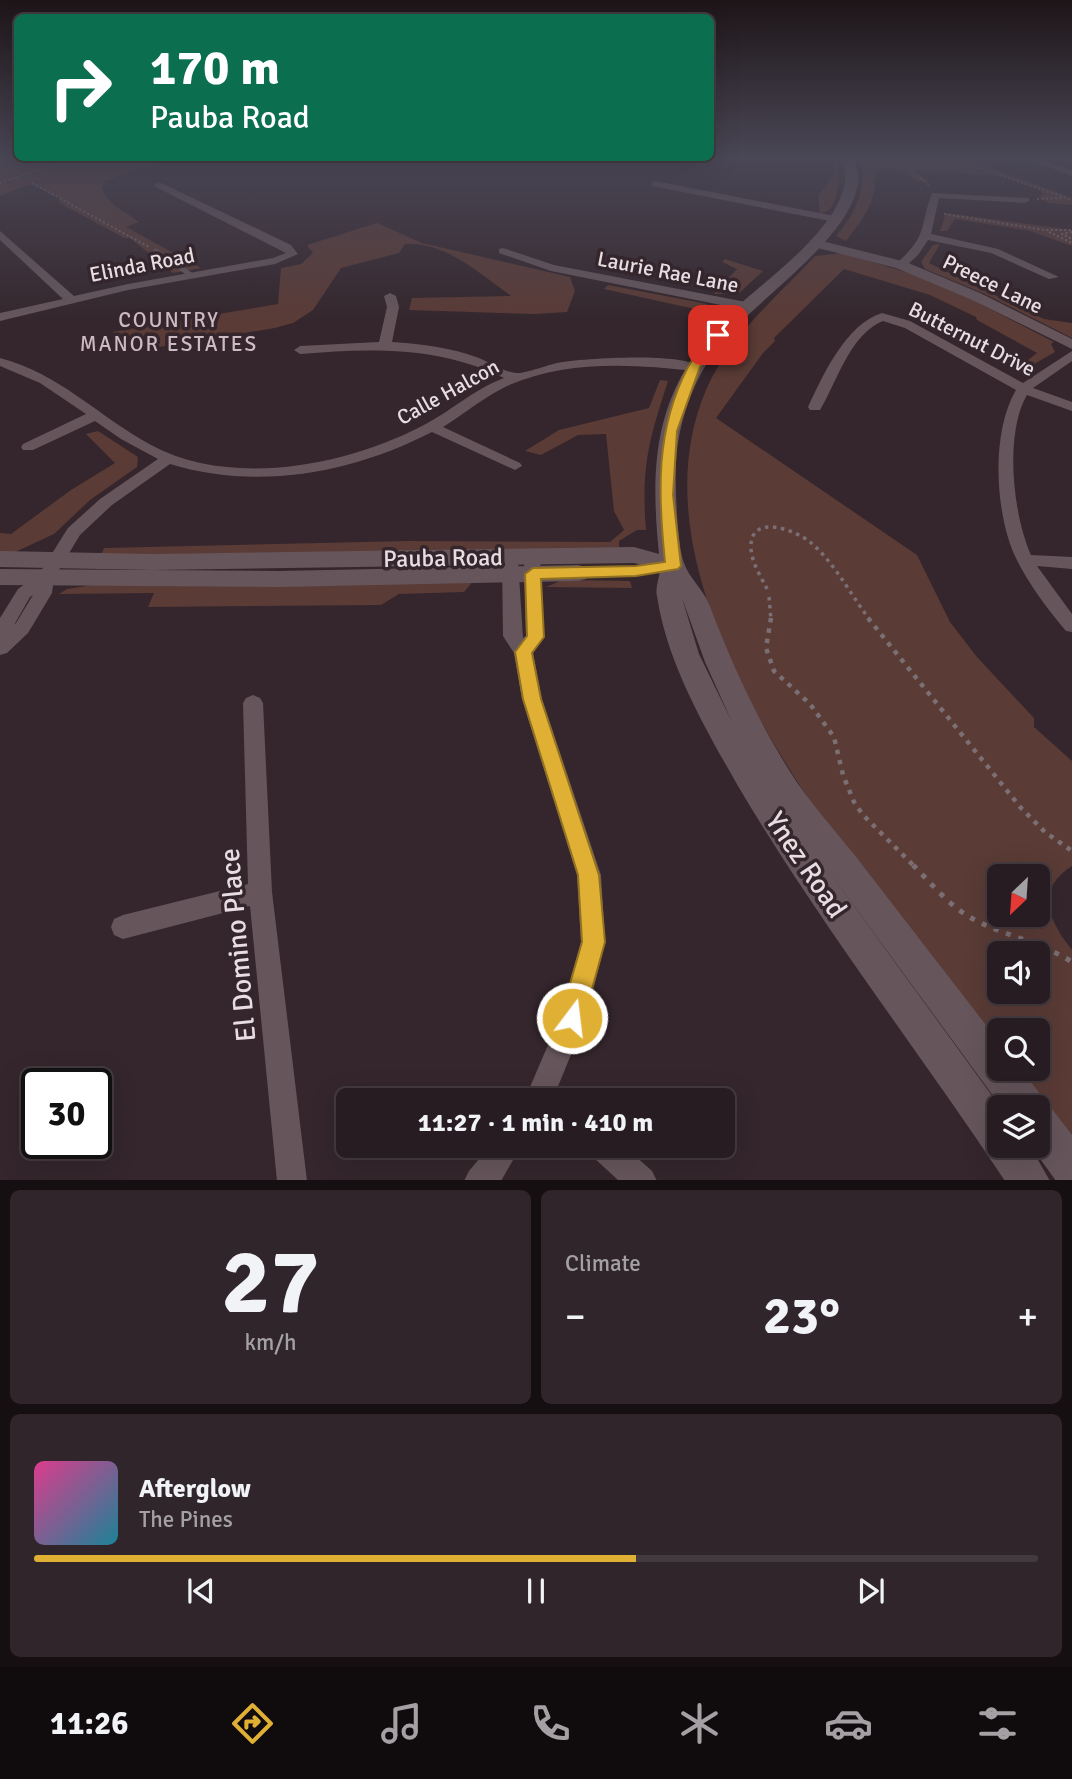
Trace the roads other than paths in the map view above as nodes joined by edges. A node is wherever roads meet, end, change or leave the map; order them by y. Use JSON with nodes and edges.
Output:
{"nodes":[{"id":1,"x":215,"y":212,"type":"edge"},
{"id":2,"x":799,"y":212,"type":"edge"},
{"id":3,"x":839,"y":212,"type":"edge"},
{"id":4,"x":933,"y":212,"type":"edge"},
{"id":5,"x":835,"y":219,"type":"junction"},
{"id":6,"x":0,"y":234,"type":"edge"},
{"id":7,"x":925,"y":236,"type":"junction"},
{"id":8,"x":814,"y":243,"type":"junction"},
{"id":9,"x":156,"y":251,"type":"road end"},
{"id":10,"x":503,"y":251,"type":"dead end"},
{"id":11,"x":901,"y":265,"type":"junction"},
{"id":12,"x":191,"y":275,"type":"junction"},
{"id":13,"x":1053,"y":277,"type":"dead end"},
{"id":14,"x":390,"y":296,"type":"dead end"},
{"id":15,"x":70,"y":299,"type":"junction"},
{"id":16,"x":746,"y":306,"type":"junction"},
{"id":17,"x":0,"y":317,"type":"edge"},
{"id":18,"x":385,"y":344,"type":"junction"},
{"id":19,"x":1072,"y":345,"type":"edge"},
{"id":20,"x":300,"y":350,"type":"dead end"},
{"id":21,"x":1072,"y":355,"type":"edge"},
{"id":22,"x":0,"y":362,"type":"edge"},
{"id":23,"x":694,"y":367,"type":"junction"},
{"id":24,"x":515,"y":378,"type":"junction"},
{"id":25,"x":1024,"y":389,"type":"junction"},
{"id":26,"x":815,"y":407,"type":"dead end"},
{"id":27,"x":1072,"y":407,"type":"edge"},
{"id":28,"x":96,"y":415,"type":"junction"},
{"id":29,"x":432,"y":427,"type":"junction"},
{"id":30,"x":28,"y":447,"type":"dead end"},
{"id":31,"x":168,"y":459,"type":"junction"},
{"id":32,"x":515,"y":466,"type":"dead end"},
{"id":33,"x":0,"y":559,"type":"edge"},
{"id":34,"x":1027,"y":560,"type":"junction"},
{"id":35,"x":1072,"y":564,"type":"edge"},
{"id":36,"x":521,"y":565,"type":"junction"},
{"id":37,"x":673,"y":566,"type":"junction"},
{"id":38,"x":50,"y":569,"type":"junction"},
{"id":39,"x":0,"y":576,"type":"edge"},
{"id":40,"x":1072,"y":626,"type":"edge"},
{"id":41,"x":0,"y":633,"type":"edge"},
{"id":42,"x":0,"y":648,"type":"edge"},
{"id":43,"x":253,"y":703,"type":"dead end"},
{"id":44,"x":260,"y":892,"type":"junction"},
{"id":45,"x":123,"y":927,"type":"dead end"},
{"id":46,"x":547,"y":1088,"type":"edge"},
{"id":47,"x":1016,"y":1095,"type":"edge"},
{"id":48,"x":987,"y":1121,"type":"edge"},
{"id":49,"x":1050,"y":1139,"type":"edge"},
{"id":50,"x":499,"y":1158,"type":"edge"},
{"id":51,"x":616,"y":1158,"type":"edge"},
{"id":52,"x":1014,"y":1158,"type":"edge"},
{"id":53,"x":1072,"y":1168,"type":"edge"},
{"id":54,"x":292,"y":1180,"type":"edge"},
{"id":55,"x":480,"y":1180,"type":"edge"},
{"id":56,"x":641,"y":1180,"type":"edge"},
{"id":57,"x":1029,"y":1180,"type":"edge"}],
"edges":[{"from":1,"to":12,"type":"street","name":"Elinda Road"},
{"from":2,"to":5,"type":"street"},
{"from":3,"to":5,"type":"main road","name":"Ynez Road"},
{"from":4,"to":7,"type":"street"},
{"from":5,"to":8,"type":"main road","name":"Ynez Road"},
{"from":6,"to":15,"type":"street"},
{"from":7,"to":11,"type":"street"},
{"from":7,"to":13,"type":"street"},
{"from":8,"to":11,"type":"street","name":"Preece Lane"},
{"from":8,"to":16,"type":"main road","name":"Ynez Road"},
{"from":9,"to":12,"type":"lane"},
{"from":10,"to":16,"type":"street","name":"Laurie Rae Lane"},
{"from":11,"to":19,"type":"street","name":"Preece Lane"},
{"from":12,"to":15,"type":"street","name":"Elinda Road"},
{"from":14,"to":18,"type":"street"},
{"from":15,"to":17,"type":"street","name":"Elinda Road"},
{"from":16,"to":23,"type":"main road","name":"Ynez Road"},
{"from":18,"to":20,"type":"street"},
{"from":18,"to":24,"type":"street"},
{"from":21,"to":25,"type":"street"},
{"from":22,"to":28,"type":"street","name":"Calle Halcon"},
{"from":23,"to":24,"type":"street","name":"Calle Halcon"},
{"from":23,"to":37,"type":"main road","name":"Ynez Road"},
{"from":24,"to":29,"type":"street","name":"Calle Halcon"},
{"from":25,"to":26,"type":"street","name":"Butternut Drive"},
{"from":25,"to":27,"type":"street","name":"Butternut Drive"},
{"from":25,"to":34,"type":"street"},
{"from":28,"to":30,"type":"street"},
{"from":28,"to":31,"type":"street","name":"Calle Halcon"},
{"from":29,"to":31,"type":"street","name":"Calle Halcon"},
{"from":29,"to":32,"type":"street"},
{"from":31,"to":38,"type":"street"},
{"from":33,"to":38,"type":"main road","name":"Pauba Road"},
{"from":34,"to":35,"type":"street"},
{"from":34,"to":40,"type":"street"},
{"from":36,"to":37,"type":"main road","name":"Pauba Road"},
{"from":36,"to":38,"type":"main road","name":"Pauba Road"},
{"from":36,"to":46,"type":"street"},
{"from":37,"to":47,"type":"main road","name":"Ynez Road"},
{"from":37,"to":48,"type":"main road","name":"Ynez Road"},
{"from":38,"to":39,"type":"main road","name":"Pauba Road"},
{"from":38,"to":41,"type":"street"},
{"from":38,"to":42,"type":"street"},
{"from":43,"to":44,"type":"street","name":"El Domino Place"},
{"from":44,"to":45,"type":"street"},
{"from":44,"to":54,"type":"street","name":"El Domino Place"},
{"from":49,"to":53,"type":"main road"},
{"from":50,"to":55,"type":"street"},
{"from":51,"to":56,"type":"street"},
{"from":52,"to":57,"type":"main road"}]}
